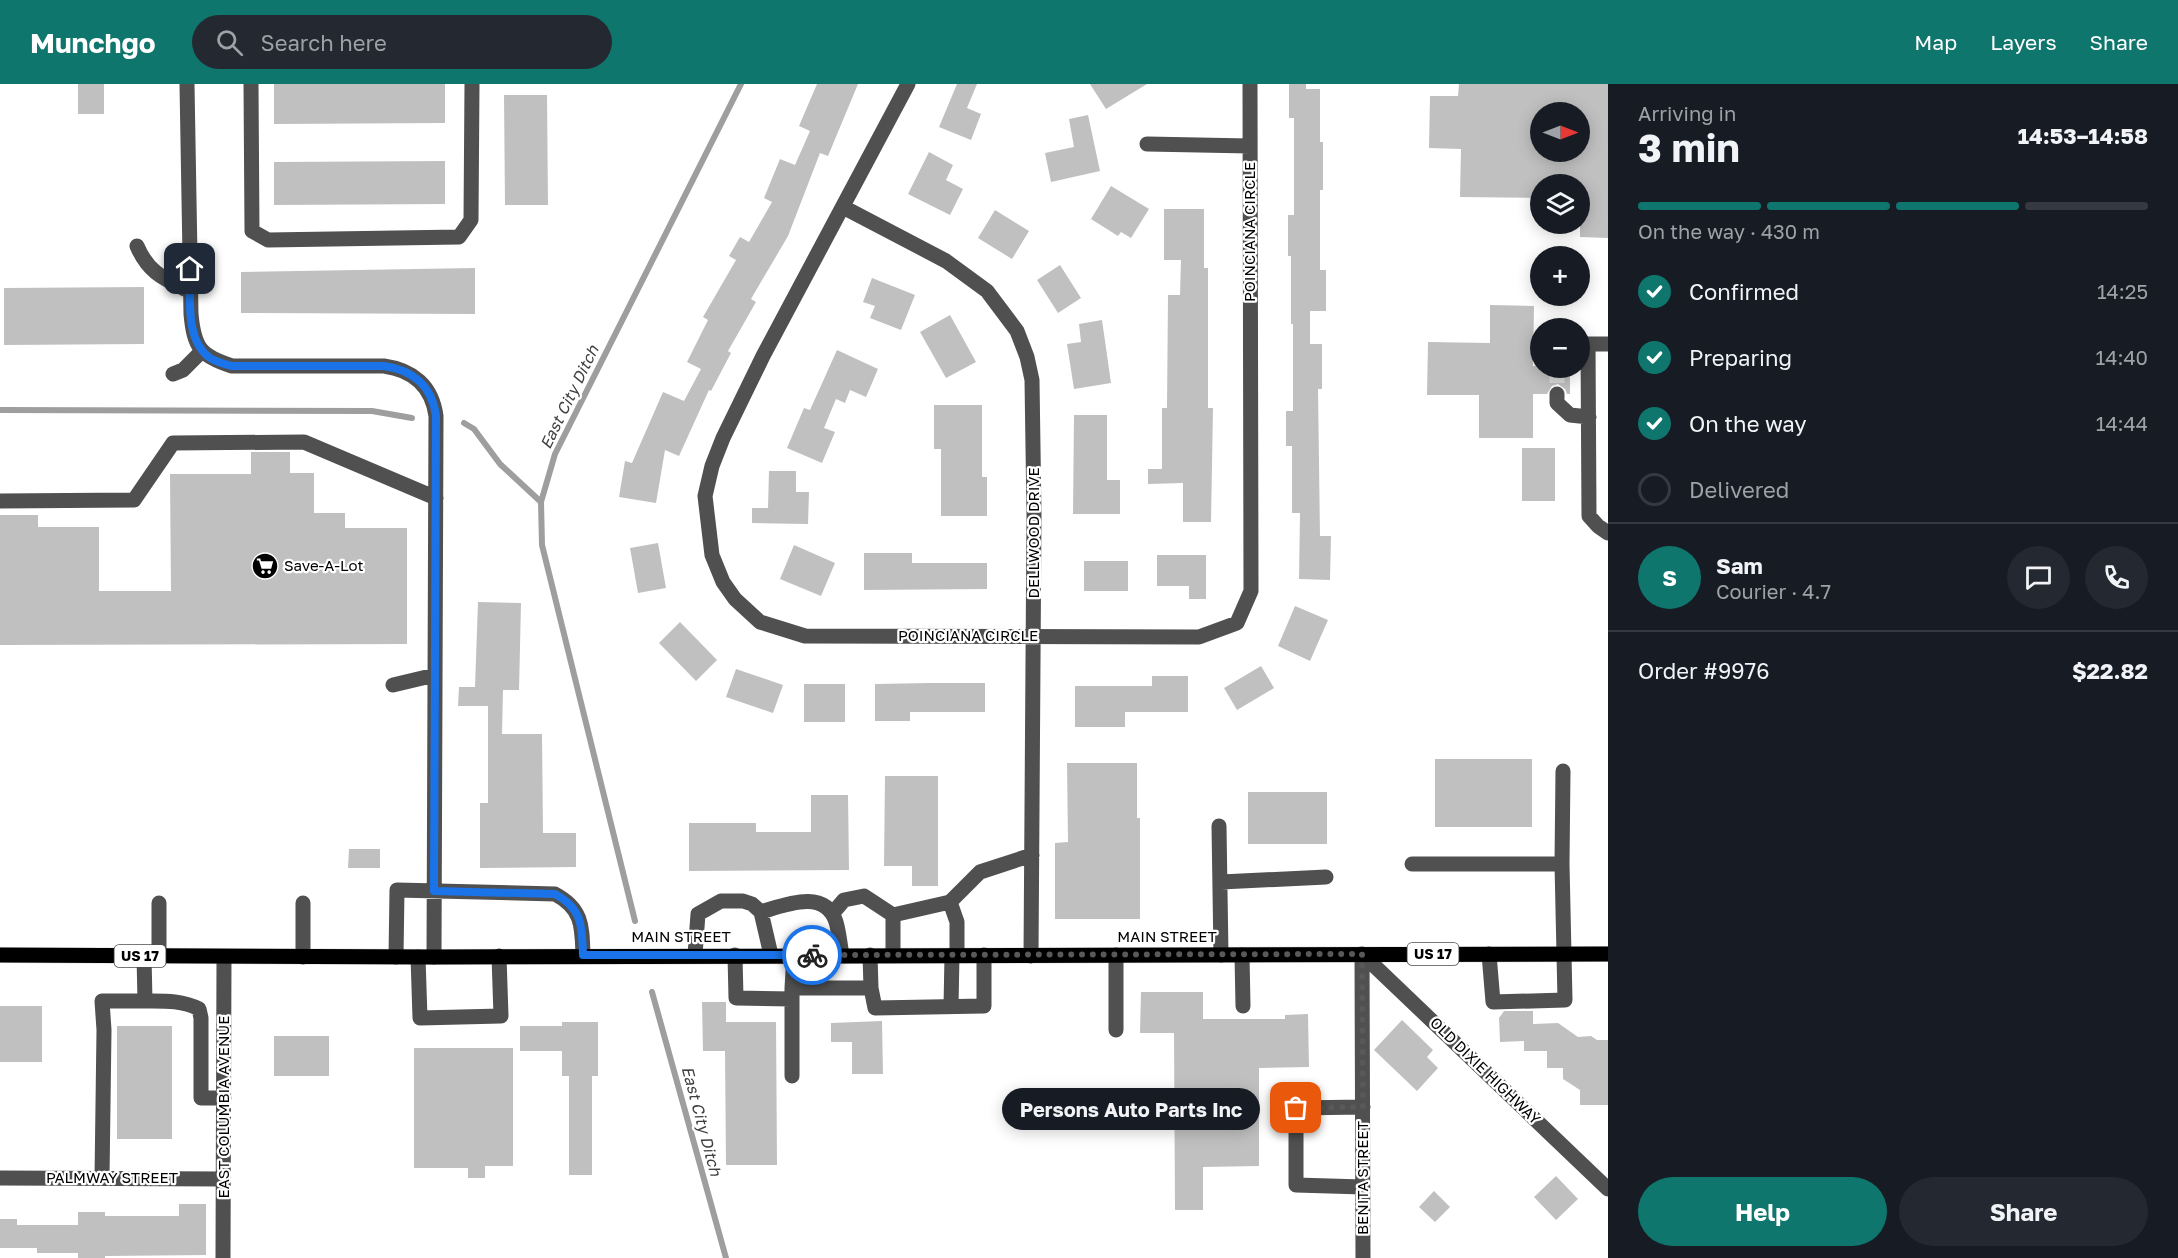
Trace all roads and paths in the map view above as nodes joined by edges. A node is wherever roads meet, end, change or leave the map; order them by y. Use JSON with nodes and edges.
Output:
{"nodes":[{"id":1,"x":188,"y":84,"type":"edge"},
{"id":2,"x":251,"y":84,"type":"edge"},
{"id":3,"x":472,"y":84,"type":"edge"},
{"id":4,"x":908,"y":84,"type":"edge"},
{"id":5,"x":1250,"y":84,"type":"edge"},
{"id":6,"x":1147,"y":144,"type":"dead end"},
{"id":7,"x":1250,"y":146,"type":"junction"},
{"id":8,"x":843,"y":207,"type":"junction"},
{"id":9,"x":137,"y":246,"type":"dead end"},
{"id":10,"x":191,"y":292,"type":"junction"},
{"id":11,"x":1590,"y":344,"type":"edge"},
{"id":12,"x":1608,"y":344,"type":"edge"},
{"id":13,"x":202,"y":351,"type":"junction"},
{"id":14,"x":173,"y":374,"type":"dead end"},
{"id":15,"x":1586,"y":378,"type":"edge"},
{"id":16,"x":1557,"y":394,"type":"tunnel mouth"},
{"id":17,"x":1589,"y":417,"type":"junction"},
{"id":18,"x":436,"y":498,"type":"junction"},
{"id":19,"x":0,"y":501,"type":"edge"},
{"id":20,"x":1608,"y":532,"type":"edge"},
{"id":21,"x":1034,"y":636,"type":"junction"},
{"id":22,"x":435,"y":675,"type":"junction"},
{"id":23,"x":393,"y":685,"type":"dead end"},
{"id":24,"x":1563,"y":771,"type":"dead end"},
{"id":25,"x":1219,"y":826,"type":"dead end"},
{"id":26,"x":1032,"y":855,"type":"junction"},
{"id":27,"x":1412,"y":864,"type":"dead end"},
{"id":28,"x":1562,"y":864,"type":"junction"},
{"id":29,"x":1326,"y":877,"type":"dead end"},
{"id":30,"x":1221,"y":882,"type":"junction"},
{"id":31,"x":434,"y":891,"type":"junction"},
{"id":32,"x":950,"y":902,"type":"junction"},
{"id":33,"x":159,"y":903,"type":"dead end"},
{"id":34,"x":303,"y":903,"type":"dead end"},
{"id":35,"x":761,"y":912,"type":"junction"},
{"id":36,"x":832,"y":914,"type":"junction"},
{"id":37,"x":893,"y":915,"type":"junction"},
{"id":38,"x":1362,"y":954,"type":"junction"},
{"id":39,"x":1489,"y":954,"type":"junction"},
{"id":40,"x":1563,"y":954,"type":"junction"},
{"id":41,"x":1608,"y":954,"type":"edge"},
{"id":42,"x":0,"y":955,"type":"edge"},
{"id":43,"x":583,"y":955,"type":"junction"},
{"id":44,"x":695,"y":955,"type":"junction"},
{"id":45,"x":735,"y":955,"type":"junction"},
{"id":46,"x":771,"y":955,"type":"junction"},
{"id":47,"x":794,"y":955,"type":"junction"},
{"id":48,"x":842,"y":955,"type":"junction"},
{"id":49,"x":870,"y":955,"type":"junction"},
{"id":50,"x":893,"y":955,"type":"junction"},
{"id":51,"x":1116,"y":955,"type":"junction"},
{"id":52,"x":1221,"y":955,"type":"junction"},
{"id":53,"x":1242,"y":955,"type":"junction"},
{"id":54,"x":152,"y":956,"type":"junction"},
{"id":55,"x":499,"y":956,"type":"junction"},
{"id":56,"x":955,"y":956,"type":"junction"},
{"id":57,"x":984,"y":956,"type":"junction"},
{"id":58,"x":1031,"y":956,"type":"junction"},
{"id":59,"x":224,"y":957,"type":"junction"},
{"id":60,"x":303,"y":957,"type":"junction"},
{"id":61,"x":396,"y":957,"type":"junction"},
{"id":62,"x":426,"y":957,"type":"junction"},
{"id":63,"x":871,"y":988,"type":"junction"},
{"id":64,"x":792,"y":993,"type":"junction"},
{"id":65,"x":144,"y":1001,"type":"junction"},
{"id":66,"x":1243,"y":1006,"type":"dead end"},
{"id":67,"x":951,"y":1007,"type":"junction"},
{"id":68,"x":201,"y":1022,"type":"junction"},
{"id":69,"x":224,"y":1022,"type":"junction"},
{"id":70,"x":1116,"y":1030,"type":"dead end"},
{"id":71,"x":792,"y":1076,"type":"dead end"},
{"id":72,"x":224,"y":1098,"type":"junction"},
{"id":73,"x":1363,"y":1107,"type":"junction"},
{"id":74,"x":0,"y":1178,"type":"edge"},
{"id":75,"x":102,"y":1178,"type":"junction"},
{"id":76,"x":224,"y":1179,"type":"junction"},
{"id":77,"x":1363,"y":1187,"type":"junction"},
{"id":78,"x":1608,"y":1189,"type":"edge"},
{"id":79,"x":223,"y":1258,"type":"edge"},
{"id":80,"x":1363,"y":1258,"type":"edge"}],
"edges":[{"from":1,"to":10,"type":"street"},
{"from":2,"to":3,"type":"street"},
{"from":4,"to":8,"type":"street","name":"POINCIANA CIRCLE"},
{"from":5,"to":7,"type":"street","name":"POINCIANA CIRCLE"},
{"from":6,"to":7,"type":"street"},
{"from":7,"to":21,"type":"street","name":"POINCIANA CIRCLE"},
{"from":8,"to":21,"type":"street","name":"DELLWOOD DRIVE"},
{"from":8,"to":21,"type":"street","name":"POINCIANA CIRCLE"},
{"from":9,"to":10,"type":"street"},
{"from":10,"to":13,"type":"street"},
{"from":11,"to":12,"type":"street"},
{"from":13,"to":14,"type":"street"},
{"from":13,"to":18,"type":"street"},
{"from":15,"to":17,"type":"street"},
{"from":16,"to":17,"type":"street"},
{"from":17,"to":20,"type":"street"},
{"from":18,"to":19,"type":"street"},
{"from":18,"to":22,"type":"street"},
{"from":21,"to":26,"type":"street","name":"DELLWOOD DRIVE"},
{"from":22,"to":23,"type":"street"},
{"from":22,"to":31,"type":"street"},
{"from":24,"to":28,"type":"street"},
{"from":25,"to":30,"type":"street"},
{"from":26,"to":32,"type":"street"},
{"from":26,"to":58,"type":"street","name":"DELLWOOD DRIVE"},
{"from":27,"to":28,"type":"street"},
{"from":28,"to":40,"type":"street"},
{"from":29,"to":30,"type":"street"},
{"from":30,"to":52,"type":"street"},
{"from":31,"to":43,"type":"street"},
{"from":31,"to":61,"type":"street"},
{"from":31,"to":62,"type":"street"},
{"from":32,"to":37,"type":"street"},
{"from":32,"to":56,"type":"street"},
{"from":33,"to":54,"type":"street"},
{"from":34,"to":60,"type":"street"},
{"from":35,"to":36,"type":"street"},
{"from":35,"to":44,"type":"street"},
{"from":35,"to":46,"type":"street"},
{"from":36,"to":37,"type":"street"},
{"from":36,"to":48,"type":"street"},
{"from":37,"to":50,"type":"street"},
{"from":38,"to":39,"type":"main road","number":"US 17"},
{"from":38,"to":53,"type":"main road","name":"MAIN STREET","number":"US 17"},
{"from":38,"to":73,"type":"street","name":"BENITA STREET"},
{"from":38,"to":78,"type":"street","name":"OLD DIXIE HIGHWAY"},
{"from":39,"to":40,"type":"main road","number":"US 17"},
{"from":39,"to":40,"type":"street"},
{"from":40,"to":41,"type":"main road","number":"US 17"},
{"from":42,"to":54,"type":"main road","name":"MAIN STREET","number":"US 17"},
{"from":43,"to":44,"type":"main road","name":"MAIN STREET","number":"US 17"},
{"from":43,"to":55,"type":"main road","name":"MAIN STREET","number":"US 17"},
{"from":44,"to":45,"type":"main road","name":"MAIN STREET","number":"US 17"},
{"from":45,"to":46,"type":"main road","name":"MAIN STREET","number":"US 17"},
{"from":45,"to":64,"type":"street"},
{"from":46,"to":47,"type":"main road","name":"MAIN STREET","number":"US 17"},
{"from":47,"to":48,"type":"main road","name":"MAIN STREET","number":"US 17"},
{"from":47,"to":64,"type":"street"},
{"from":48,"to":49,"type":"main road","name":"MAIN STREET","number":"US 17"},
{"from":49,"to":50,"type":"main road","name":"MAIN STREET","number":"US 17"},
{"from":49,"to":63,"type":"street"},
{"from":50,"to":56,"type":"main road","name":"MAIN STREET","number":"US 17"},
{"from":51,"to":52,"type":"main road","name":"MAIN STREET","number":"US 17"},
{"from":51,"to":58,"type":"main road","name":"MAIN STREET","number":"US 17"},
{"from":51,"to":70,"type":"street"},
{"from":52,"to":53,"type":"main road","name":"MAIN STREET","number":"US 17"},
{"from":53,"to":66,"type":"street"},
{"from":54,"to":59,"type":"main road","name":"MAIN STREET","number":"US 17"},
{"from":54,"to":65,"type":"street"},
{"from":55,"to":62,"type":"main road","name":"MAIN STREET","number":"US 17"},
{"from":55,"to":62,"type":"street"},
{"from":56,"to":57,"type":"main road","name":"MAIN STREET","number":"US 17"},
{"from":56,"to":67,"type":"street"},
{"from":57,"to":58,"type":"main road","name":"MAIN STREET","number":"US 17"},
{"from":57,"to":67,"type":"street"},
{"from":59,"to":60,"type":"main road","name":"MAIN STREET","number":"US 17"},
{"from":59,"to":69,"type":"street","name":"EAST COLUMBIA AVENUE"},
{"from":60,"to":61,"type":"main road","name":"MAIN STREET","number":"US 17"},
{"from":61,"to":62,"type":"main road","name":"MAIN STREET","number":"US 17"},
{"from":63,"to":64,"type":"street"},
{"from":63,"to":67,"type":"street"},
{"from":64,"to":71,"type":"street"},
{"from":65,"to":68,"type":"street"},
{"from":65,"to":75,"type":"street"},
{"from":68,"to":69,"type":"street"},
{"from":68,"to":72,"type":"street"},
{"from":69,"to":72,"type":"street","name":"EAST COLUMBIA AVENUE"},
{"from":72,"to":76,"type":"street","name":"EAST COLUMBIA AVENUE"},
{"from":73,"to":77,"type":"street","name":"BENITA STREET"},
{"from":73,"to":77,"type":"street"},
{"from":74,"to":75,"type":"street","name":"PALMWAY STREET"},
{"from":75,"to":76,"type":"street","name":"PALMWAY STREET"},
{"from":76,"to":79,"type":"street","name":"EAST COLUMBIA AVENUE"},
{"from":77,"to":80,"type":"street","name":"BENITA STREET"}]}
